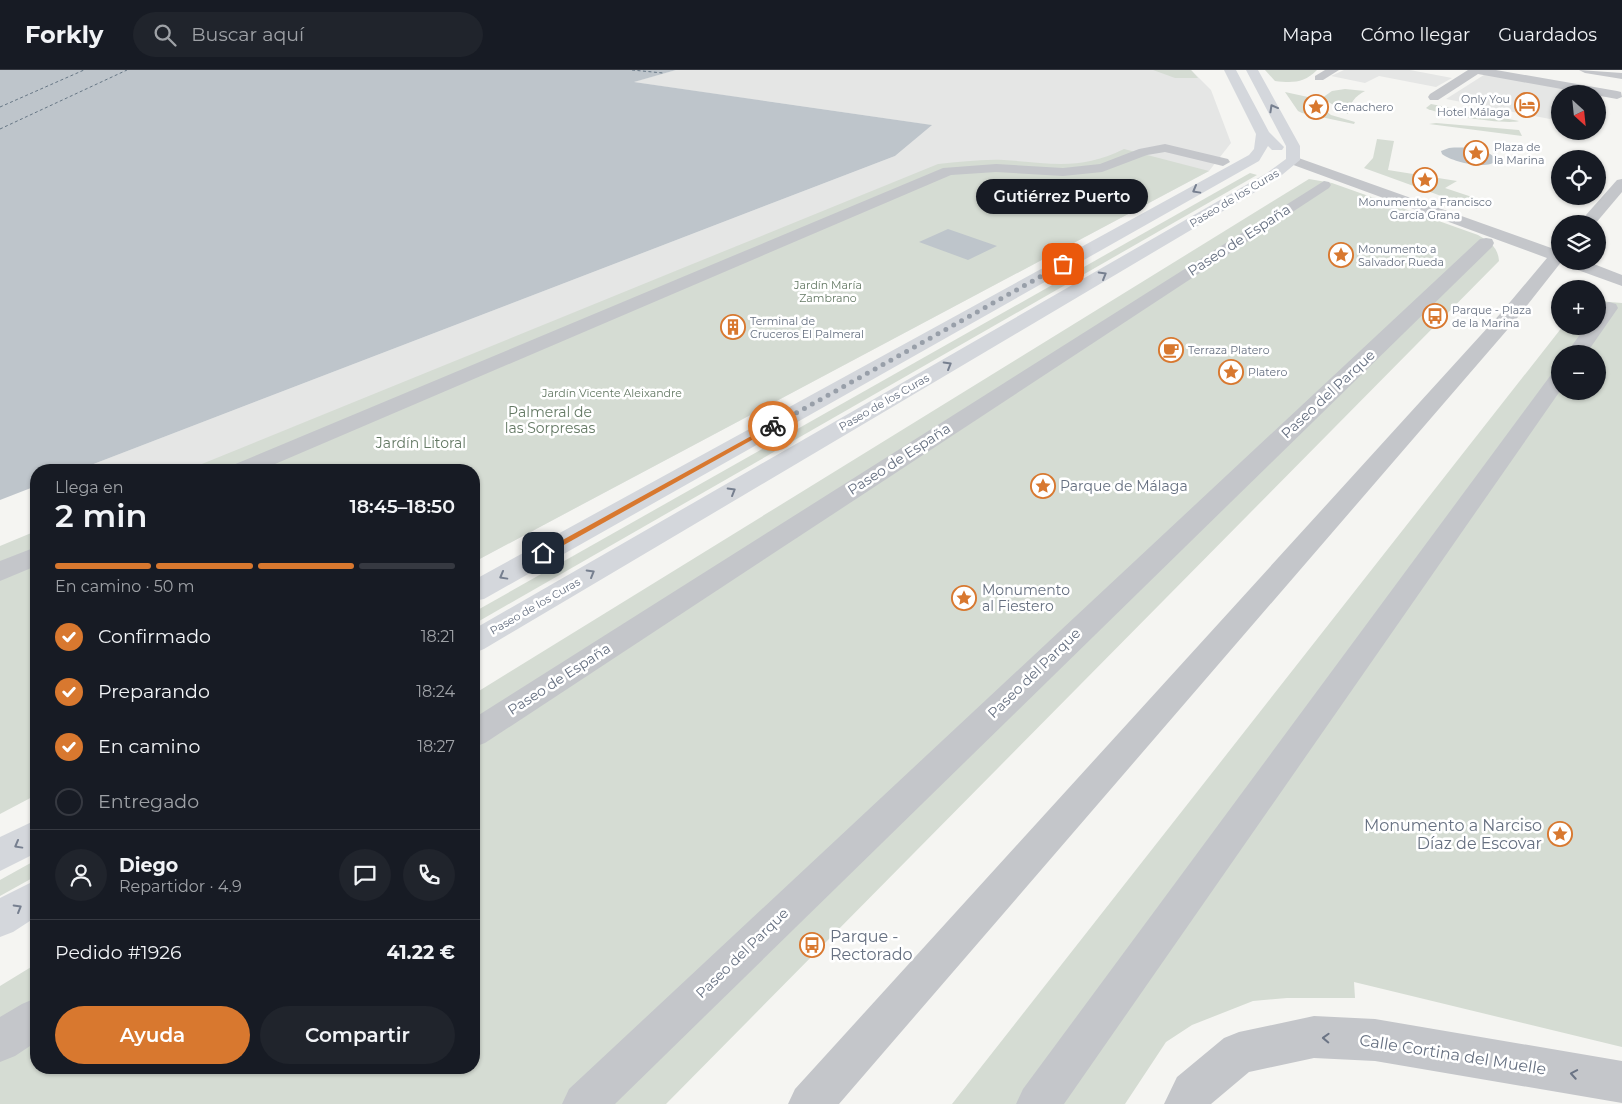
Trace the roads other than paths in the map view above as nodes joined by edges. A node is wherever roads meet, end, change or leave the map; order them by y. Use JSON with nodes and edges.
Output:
{"nodes":[{"id":1,"x":1230,"y":70,"type":"edge"},
{"id":2,"x":1252,"y":70,"type":"edge"},
{"id":3,"x":1334,"y":70,"type":"edge"},
{"id":4,"x":1476,"y":70,"type":"edge"},
{"id":5,"x":1586,"y":70,"type":"edge"},
{"id":6,"x":1622,"y":76,"type":"edge"},
{"id":7,"x":1319,"y":78,"type":"dead end"},
{"id":8,"x":1620,"y":93,"type":"edge"},
{"id":9,"x":1434,"y":96,"type":"dead end"},
{"id":10,"x":1606,"y":106,"type":"edge"},
{"id":11,"x":1262,"y":134,"type":"junction"},
{"id":12,"x":1293,"y":160,"type":"junction"},
{"id":13,"x":1223,"y":162,"type":"dead end"},
{"id":14,"x":1622,"y":184,"type":"edge"},
{"id":15,"x":1324,"y":185,"type":"dead end"},
{"id":16,"x":1594,"y":215,"type":"edge"},
{"id":17,"x":1486,"y":243,"type":"dead end"},
{"id":18,"x":1551,"y":253,"type":"edge"},
{"id":19,"x":1551,"y":269,"type":"edge"},
{"id":20,"x":1596,"y":270,"type":"edge"},
{"id":21,"x":1622,"y":280,"type":"edge"},
{"id":22,"x":1609,"y":308,"type":"dead end"},
{"id":23,"x":1606,"y":312,"type":"edge"},
{"id":24,"x":1551,"y":389,"type":"edge"},
{"id":25,"x":255,"y":464,"type":"edge"},
{"id":26,"x":30,"y":559,"type":"edge"},
{"id":27,"x":0,"y":572,"type":"edge"},
{"id":28,"x":480,"y":589,"type":"edge"},
{"id":29,"x":480,"y":638,"type":"edge"},
{"id":30,"x":480,"y":730,"type":"edge"},
{"id":31,"x":30,"y":838,"type":"edge"},
{"id":32,"x":0,"y":855,"type":"edge"},
{"id":33,"x":30,"y":902,"type":"edge"},
{"id":34,"x":0,"y":919,"type":"edge"},
{"id":35,"x":30,"y":1022,"type":"edge"},
{"id":36,"x":0,"y":1041,"type":"edge"},
{"id":37,"x":1622,"y":1082,"type":"edge"},
{"id":38,"x":584,"y":1104,"type":"edge"},
{"id":39,"x":810,"y":1104,"type":"edge"},
{"id":40,"x":1038,"y":1104,"type":"edge"},
{"id":41,"x":1186,"y":1104,"type":"edge"}],
"edges":[{"from":1,"to":11,"type":"main road"},
{"from":12,"to":2,"type":"main road","one_way":true},
{"from":3,"to":7,"type":"street"},
{"from":4,"to":8,"type":"street"},
{"from":4,"to":9,"type":"street"},
{"from":5,"to":6,"type":"street"},
{"from":8,"to":10,"type":"street"},
{"from":11,"to":12,"type":"main road"},
{"from":11,"to":28,"type":"main road","name":"Paseo de los Curas","one_way":true},
{"from":12,"to":18,"type":"street"},
{"from":29,"to":12,"type":"main road","name":"Paseo de los Curas","one_way":true},
{"from":13,"to":25,"type":"street"},
{"from":14,"to":16,"type":"street"},
{"from":15,"to":30,"type":"street","name":"Paseo de España"},
{"from":17,"to":38,"type":"street","name":"Paseo del Parque"},
{"from":19,"to":39,"type":"street"},
{"from":20,"to":21,"type":"street"},
{"from":22,"to":23,"type":"street"},
{"from":24,"to":40,"type":"street"},
{"from":26,"to":27,"type":"street"},
{"from":31,"to":32,"type":"main road","one_way":true},
{"from":34,"to":33,"type":"main road","one_way":true},
{"from":35,"to":36,"type":"street"},
{"from":37,"to":41,"type":"street","name":"Calle Cortina del Muelle","one_way":true}]}
